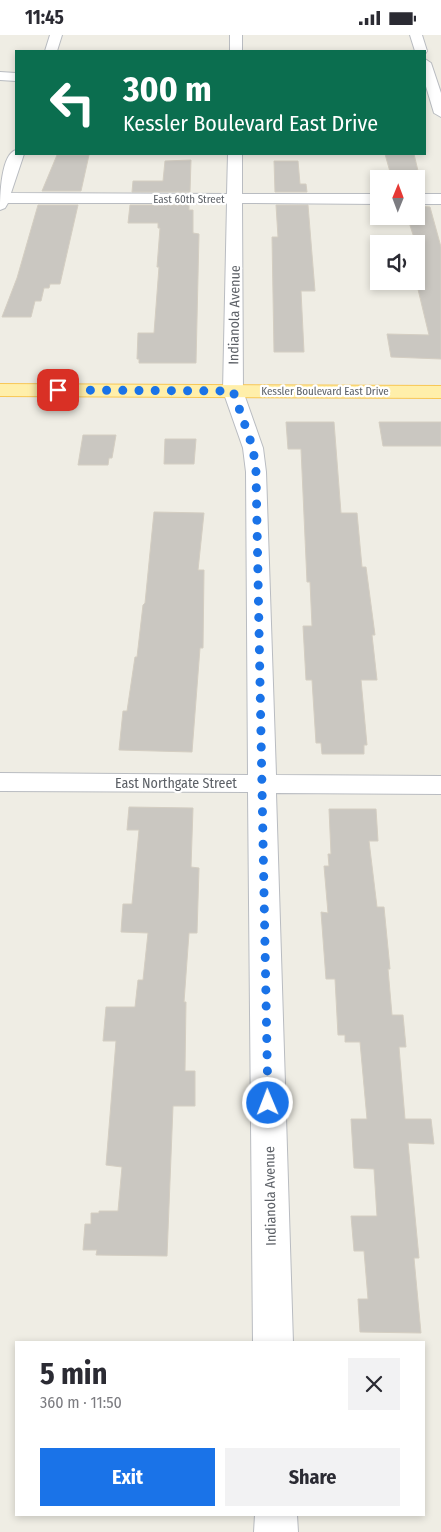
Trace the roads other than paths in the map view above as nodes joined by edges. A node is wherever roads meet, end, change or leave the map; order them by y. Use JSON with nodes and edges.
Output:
{"nodes":[{"id":1,"x":56,"y":35,"type":"edge"},
{"id":2,"x":236,"y":35,"type":"edge"},
{"id":3,"x":416,"y":35,"type":"edge"},
{"id":4,"x":51,"y":50,"type":"edge"},
{"id":5,"x":236,"y":50,"type":"edge"},
{"id":6,"x":421,"y":50,"type":"edge"},
{"id":7,"x":426,"y":66,"type":"edge"},
{"id":8,"x":0,"y":76,"type":"edge"},
{"id":9,"x":15,"y":77,"type":"edge"},
{"id":10,"x":432,"y":82,"type":"edge"},
{"id":11,"x":441,"y":113,"type":"edge"},
{"id":12,"x":17,"y":155,"type":"edge"},
{"id":13,"x":235,"y":155,"type":"edge"},
{"id":14,"x":235,"y":199,"type":"junction"},
{"id":15,"x":370,"y":199,"type":"edge"},
{"id":16,"x":425,"y":199,"type":"edge"},
{"id":17,"x":441,"y":199,"type":"edge"},
{"id":18,"x":1,"y":200,"type":"edge"},
{"id":19,"x":0,"y":390,"type":"edge"},
{"id":20,"x":233,"y":391,"type":"junction"},
{"id":21,"x":441,"y":392,"type":"edge"},
{"id":22,"x":0,"y":782,"type":"edge"},
{"id":23,"x":262,"y":784,"type":"junction"},
{"id":24,"x":441,"y":785,"type":"edge"},
{"id":25,"x":273,"y":1341,"type":"edge"},
{"id":26,"x":276,"y":1516,"type":"edge"},
{"id":27,"x":276,"y":1532,"type":"edge"}],
"edges":[{"from":1,"to":4,"type":"street"},
{"from":2,"to":5,"type":"street"},
{"from":3,"to":6,"type":"street"},
{"from":7,"to":10,"type":"street"},
{"from":8,"to":9,"type":"street"},
{"from":10,"to":11,"type":"street"},
{"from":12,"to":18,"type":"street"},
{"from":13,"to":14,"type":"street","name":"Indianola Avenue"},
{"from":14,"to":15,"type":"street","name":"East 60th Street"},
{"from":14,"to":18,"type":"street","name":"East 60th Street"},
{"from":14,"to":20,"type":"street","name":"Indianola Avenue"},
{"from":16,"to":17,"type":"street"},
{"from":19,"to":20,"type":"main road","name":"Kessler Boulevard East Drive"},
{"from":20,"to":21,"type":"main road","name":"Kessler Boulevard East Drive"},
{"from":20,"to":23,"type":"street","name":"Indianola Avenue"},
{"from":22,"to":23,"type":"street","name":"East Northgate Street"},
{"from":23,"to":24,"type":"street","name":"East Northgate Street"},
{"from":23,"to":25,"type":"street","name":"Indianola Avenue"},
{"from":26,"to":27,"type":"street"}]}
